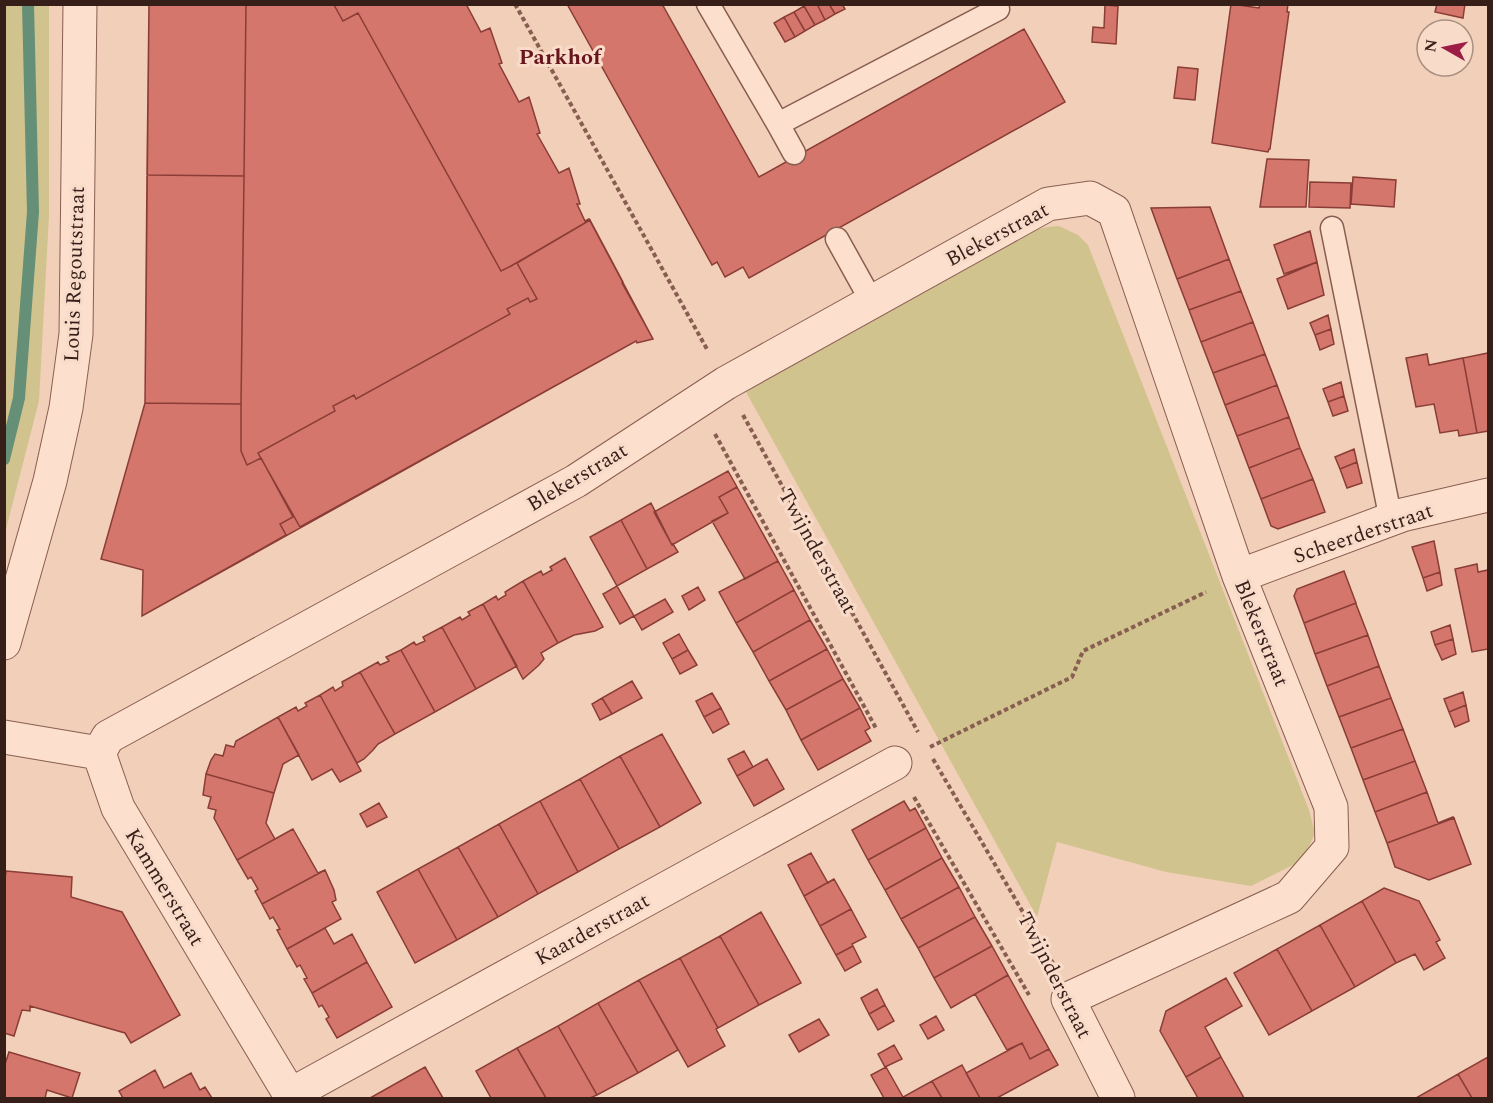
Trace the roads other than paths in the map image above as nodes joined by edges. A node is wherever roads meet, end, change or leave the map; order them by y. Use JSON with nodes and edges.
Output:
{"nodes":[{"id":1,"x":80,"y":4,"type":"edge"},
{"id":2,"x":708,"y":4,"type":"edge"},
{"id":3,"x":998,"y":9,"type":"dead end"},
{"id":4,"x":778,"y":124,"type":"junction"},
{"id":5,"x":794,"y":153,"type":"dead end"},
{"id":6,"x":1332,"y":228,"type":"dead end"},
{"id":7,"x":837,"y":239,"type":"dead end"},
{"id":8,"x":872,"y":302,"type":"junction"},
{"id":9,"x":1488,"y":495,"type":"edge"},
{"id":10,"x":1391,"y":520,"type":"junction"},
{"id":11,"x":1239,"y":576,"type":"junction"},
{"id":12,"x":4,"y":643,"type":"edge"},
{"id":13,"x":4,"y":737,"type":"edge"},
{"id":14,"x":99,"y":753,"type":"junction"},
{"id":15,"x":895,"y":763,"type":"road end"},
{"id":16,"x":1068,"y":999,"type":"joint"},
{"id":17,"x":291,"y":1097,"type":"edge"},
{"id":18,"x":1118,"y":1098,"type":"edge"}],
"edges":[{"from":1,"to":12,"type":"street","name":"Louis Regoutstraat"},
{"from":2,"to":4,"type":"lane"},
{"from":3,"to":4,"type":"lane"},
{"from":4,"to":5,"type":"lane"},
{"from":6,"to":10,"type":"lane"},
{"from":7,"to":8,"type":"lane"},
{"from":8,"to":11,"type":"street","name":"Blekerstraat"},
{"from":8,"to":14,"type":"street","name":"Blekerstraat"},
{"from":9,"to":10,"type":"street","name":"Scheerderstraat"},
{"from":10,"to":11,"type":"street","name":"Scheerderstraat"},
{"from":11,"to":16,"type":"street","name":"Blekerstraat"},
{"from":13,"to":14,"type":"street"},
{"from":14,"to":17,"type":"street","name":"Kammerstraat"},
{"from":15,"to":17,"type":"street","name":"Kaarderstraat"},
{"from":16,"to":18,"type":"street","name":"Twijnderstraat"}]}
